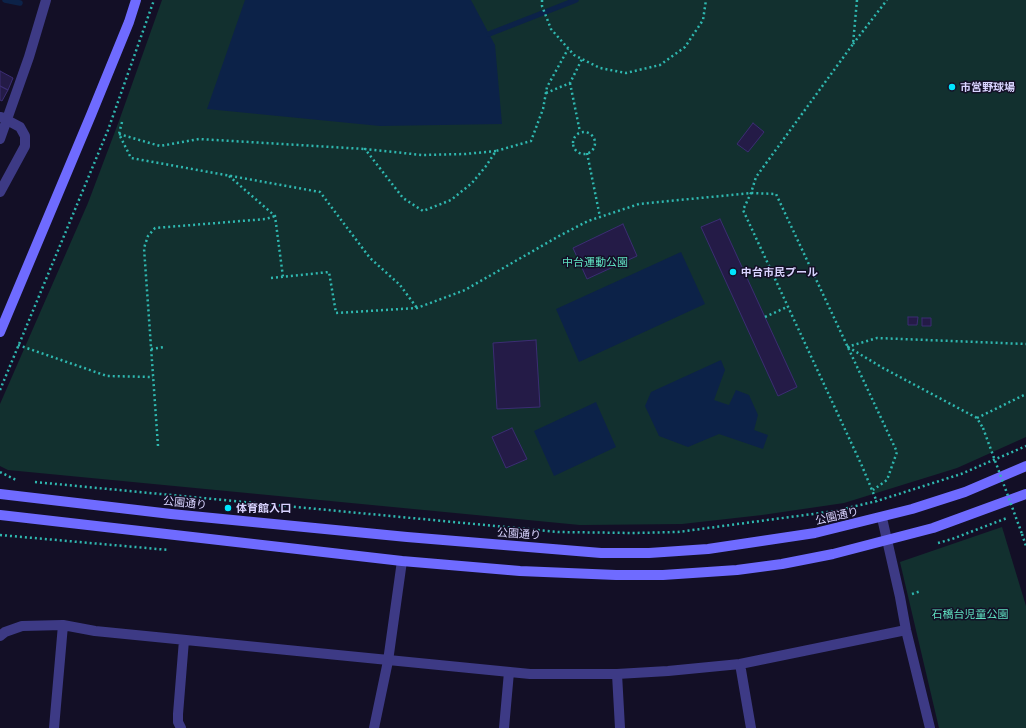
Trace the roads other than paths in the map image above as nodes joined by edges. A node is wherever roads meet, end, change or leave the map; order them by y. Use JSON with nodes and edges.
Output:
{"nodes":[{"id":1,"x":46,"y":0,"type":"edge"},
{"id":2,"x":136,"y":0,"type":"edge"},
{"id":3,"x":3,"y":118,"type":"edge"},
{"id":4,"x":0,"y":139,"type":"edge"},
{"id":5,"x":0,"y":192,"type":"edge"},
{"id":6,"x":0,"y":332,"type":"edge"},
{"id":7,"x":1026,"y":466,"type":"edge"},
{"id":8,"x":0,"y":494,"type":"edge"},
{"id":9,"x":1026,"y":494,"type":"edge"},
{"id":10,"x":0,"y":516,"type":"edge"},
{"id":11,"x":882,"y":518,"type":"junction"},
{"id":12,"x":888,"y":540,"type":"junction"},
{"id":13,"x":402,"y":561,"type":"junction"},
{"id":14,"x":62,"y":625,"type":"junction"},
{"id":15,"x":906,"y":630,"type":"junction"},
{"id":16,"x":0,"y":636,"type":"edge"},
{"id":17,"x":184,"y":640,"type":"junction"},
{"id":18,"x":388,"y":661,"type":"junction"},
{"id":19,"x":740,"y":664,"type":"junction"},
{"id":20,"x":509,"y":672,"type":"junction"},
{"id":21,"x":617,"y":674,"type":"junction"},
{"id":22,"x":54,"y":728,"type":"edge"},
{"id":23,"x":182,"y":728,"type":"edge"},
{"id":24,"x":374,"y":728,"type":"edge"},
{"id":25,"x":504,"y":728,"type":"edge"},
{"id":26,"x":620,"y":728,"type":"edge"},
{"id":27,"x":751,"y":728,"type":"edge"},
{"id":28,"x":930,"y":728,"type":"edge"}],
"edges":[{"from":1,"to":3,"type":"street"},
{"from":2,"to":6,"type":"street"},
{"from":3,"to":4,"type":"street"},
{"from":3,"to":5,"type":"street"},
{"from":7,"to":11,"type":"street","name":"公園通り"},
{"from":8,"to":11,"type":"street","name":"公園通り"},
{"from":9,"to":12,"type":"street"},
{"from":10,"to":13,"type":"street"},
{"from":11,"to":12,"type":"street"},
{"from":12,"to":13,"type":"street"},
{"from":12,"to":15,"type":"street"},
{"from":13,"to":18,"type":"street"},
{"from":14,"to":16,"type":"street"},
{"from":14,"to":17,"type":"street"},
{"from":14,"to":22,"type":"street"},
{"from":15,"to":19,"type":"street"},
{"from":15,"to":28,"type":"street"},
{"from":17,"to":18,"type":"street"},
{"from":17,"to":23,"type":"street"},
{"from":18,"to":20,"type":"street"},
{"from":18,"to":24,"type":"street"},
{"from":19,"to":21,"type":"street"},
{"from":19,"to":27,"type":"street"},
{"from":20,"to":21,"type":"street"},
{"from":20,"to":25,"type":"street"},
{"from":21,"to":26,"type":"street"}]}
